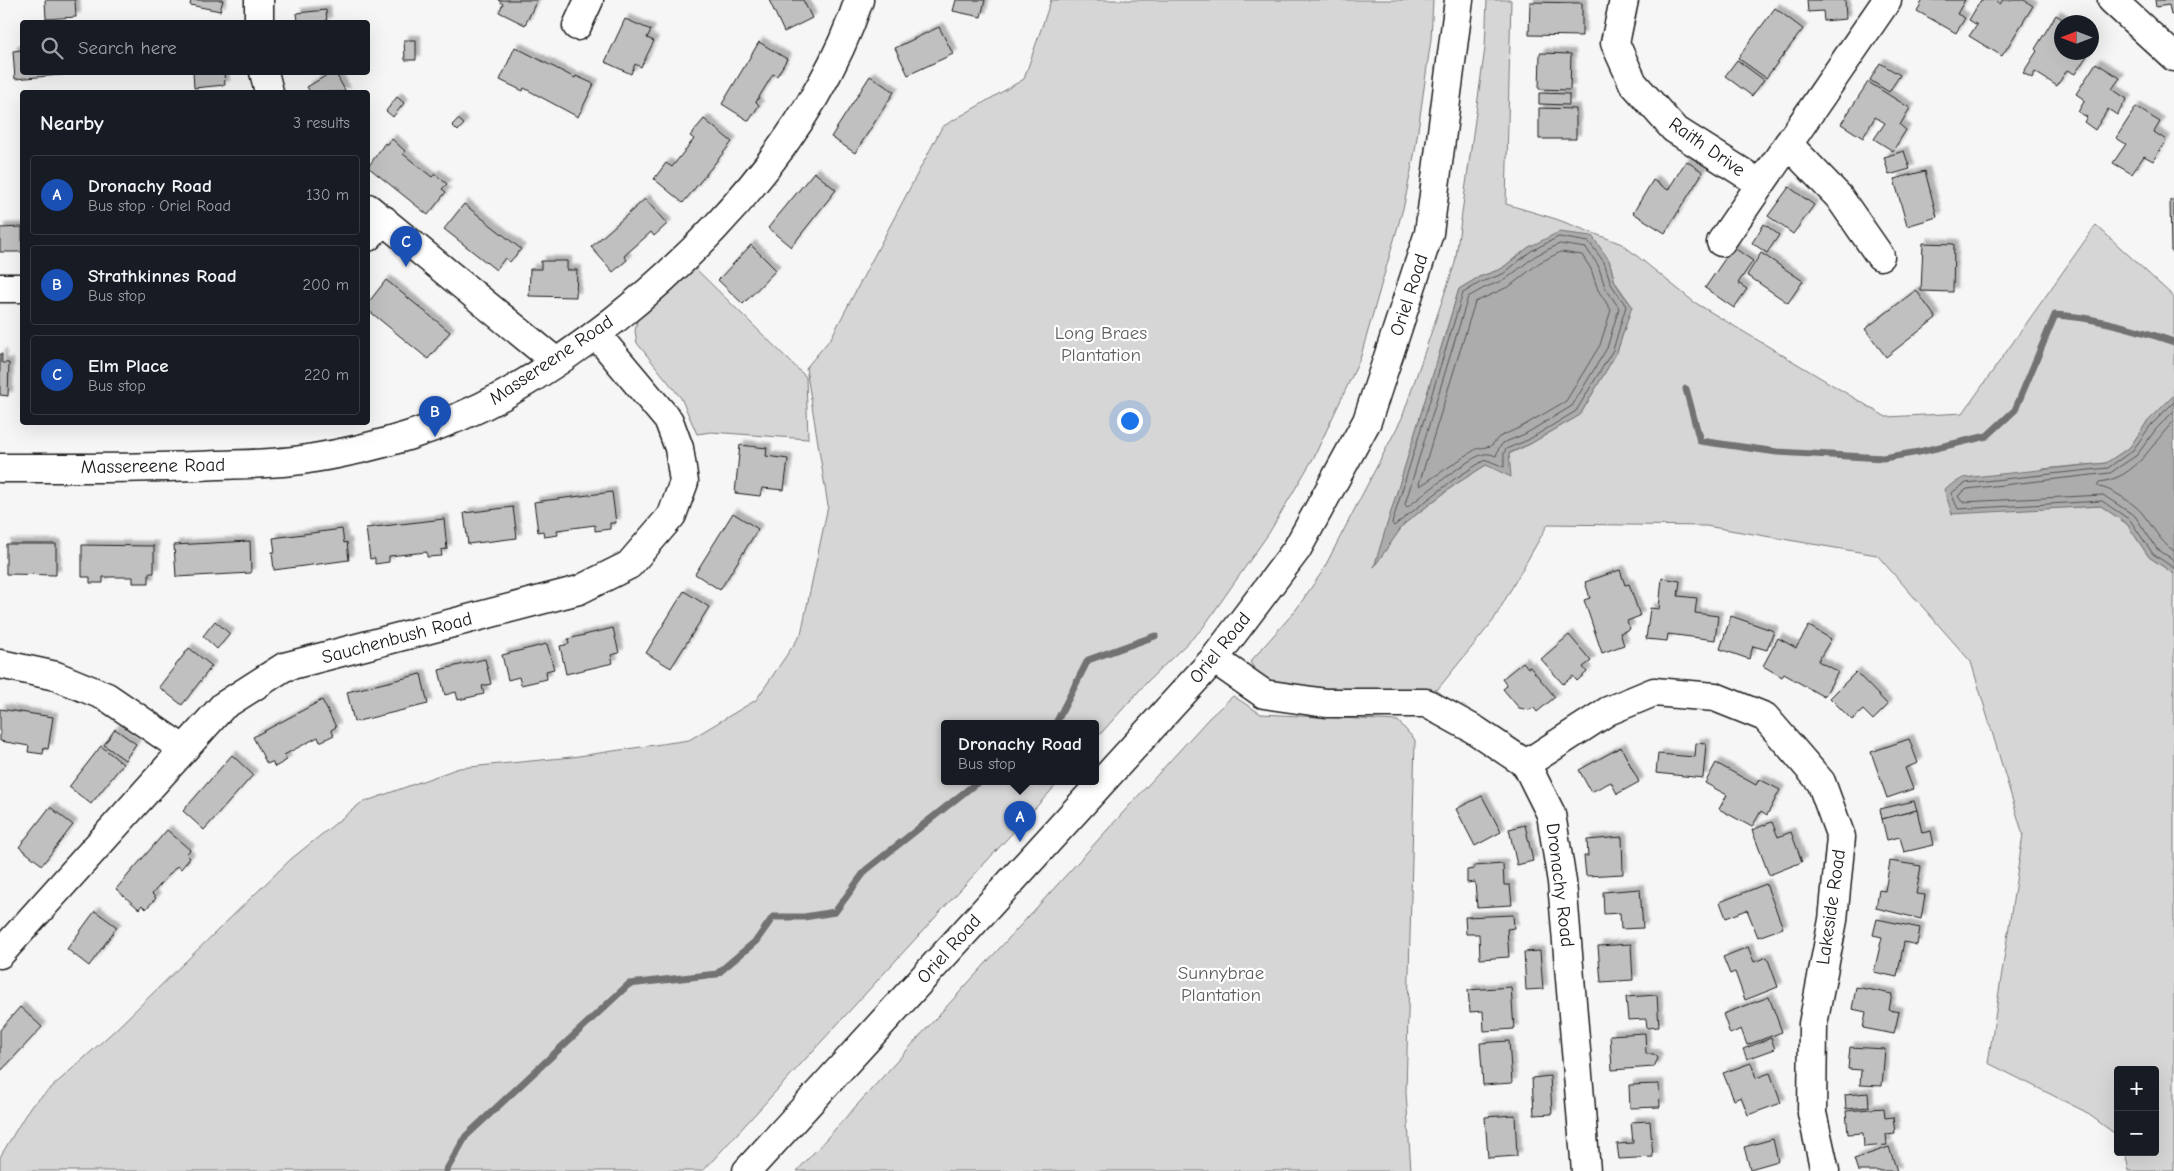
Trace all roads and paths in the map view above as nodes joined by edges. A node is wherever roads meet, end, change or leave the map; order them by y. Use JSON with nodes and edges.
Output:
{"nodes":[{"id":1,"x":259,"y":0,"type":"edge"},
{"id":2,"x":589,"y":0,"type":"edge"},
{"id":3,"x":859,"y":0,"type":"edge"},
{"id":4,"x":1459,"y":0,"type":"edge"},
{"id":5,"x":1624,"y":0,"type":"edge"},
{"id":6,"x":1887,"y":0,"type":"edge"},
{"id":7,"x":2112,"y":0,"type":"edge"},
{"id":8,"x":259,"y":20,"type":"edge"},
{"id":9,"x":577,"y":26,"type":"dead end"},
{"id":10,"x":2174,"y":57,"type":"edge"},
{"id":11,"x":265,"y":75,"type":"edge"},
{"id":12,"x":268,"y":90,"type":"edge"},
{"id":13,"x":1788,"y":144,"type":"junction"},
{"id":14,"x":1761,"y":184,"type":"junction"},
{"id":15,"x":373,"y":221,"type":"edge"},
{"id":16,"x":1721,"y":242,"type":"dead end"},
{"id":17,"x":1880,"y":256,"type":"dead end"},
{"id":18,"x":0,"y":288,"type":"edge"},
{"id":19,"x":20,"y":288,"type":"edge"},
{"id":20,"x":596,"y":334,"type":"junction"},
{"id":21,"x":555,"y":361,"type":"junction"},
{"id":22,"x":0,"y":468,"type":"edge"},
{"id":23,"x":1214,"y":658,"type":"junction"},
{"id":24,"x":0,"y":664,"type":"edge"},
{"id":25,"x":182,"y":749,"type":"junction"},
{"id":26,"x":1526,"y":764,"type":"junction"},
{"id":27,"x":1099,"y":784,"type":"edge"},
{"id":28,"x":1098,"y":785,"type":"edge"},
{"id":29,"x":0,"y":954,"type":"edge"},
{"id":30,"x":747,"y":1171,"type":"edge"},
{"id":31,"x":1586,"y":1171,"type":"edge"},
{"id":32,"x":1825,"y":1171,"type":"edge"}],
"edges":[{"from":1,"to":8,"type":"street"},
{"from":2,"to":9,"type":"street"},
{"from":3,"to":20,"type":"street","name":"Massereene Road"},
{"from":4,"to":23,"type":"street","name":"Oriel Road"},
{"from":5,"to":14,"type":"street","name":"Raith Drive"},
{"from":6,"to":13,"type":"street","name":"Raith Drive"},
{"from":7,"to":10,"type":"street"},
{"from":11,"to":12,"type":"street"},
{"from":13,"to":14,"type":"street","name":"Raith Drive"},
{"from":13,"to":17,"type":"street"},
{"from":14,"to":16,"type":"street","name":"Raith Drive"},
{"from":15,"to":21,"type":"street"},
{"from":18,"to":19,"type":"street"},
{"from":20,"to":21,"type":"street","name":"Massereene Road"},
{"from":20,"to":25,"type":"street","name":"Sauchenbush Road"},
{"from":21,"to":22,"type":"street","name":"Massereene Road"},
{"from":23,"to":26,"type":"street","name":"Dronachy Road"},
{"from":23,"to":27,"type":"street","name":"Oriel Road"},
{"from":24,"to":25,"type":"street"},
{"from":25,"to":29,"type":"street","name":"Sauchenbush Road"},
{"from":26,"to":31,"type":"street","name":"Dronachy Road"},
{"from":26,"to":32,"type":"street","name":"Lakeside Road"},
{"from":28,"to":30,"type":"street","name":"Oriel Road"}]}
